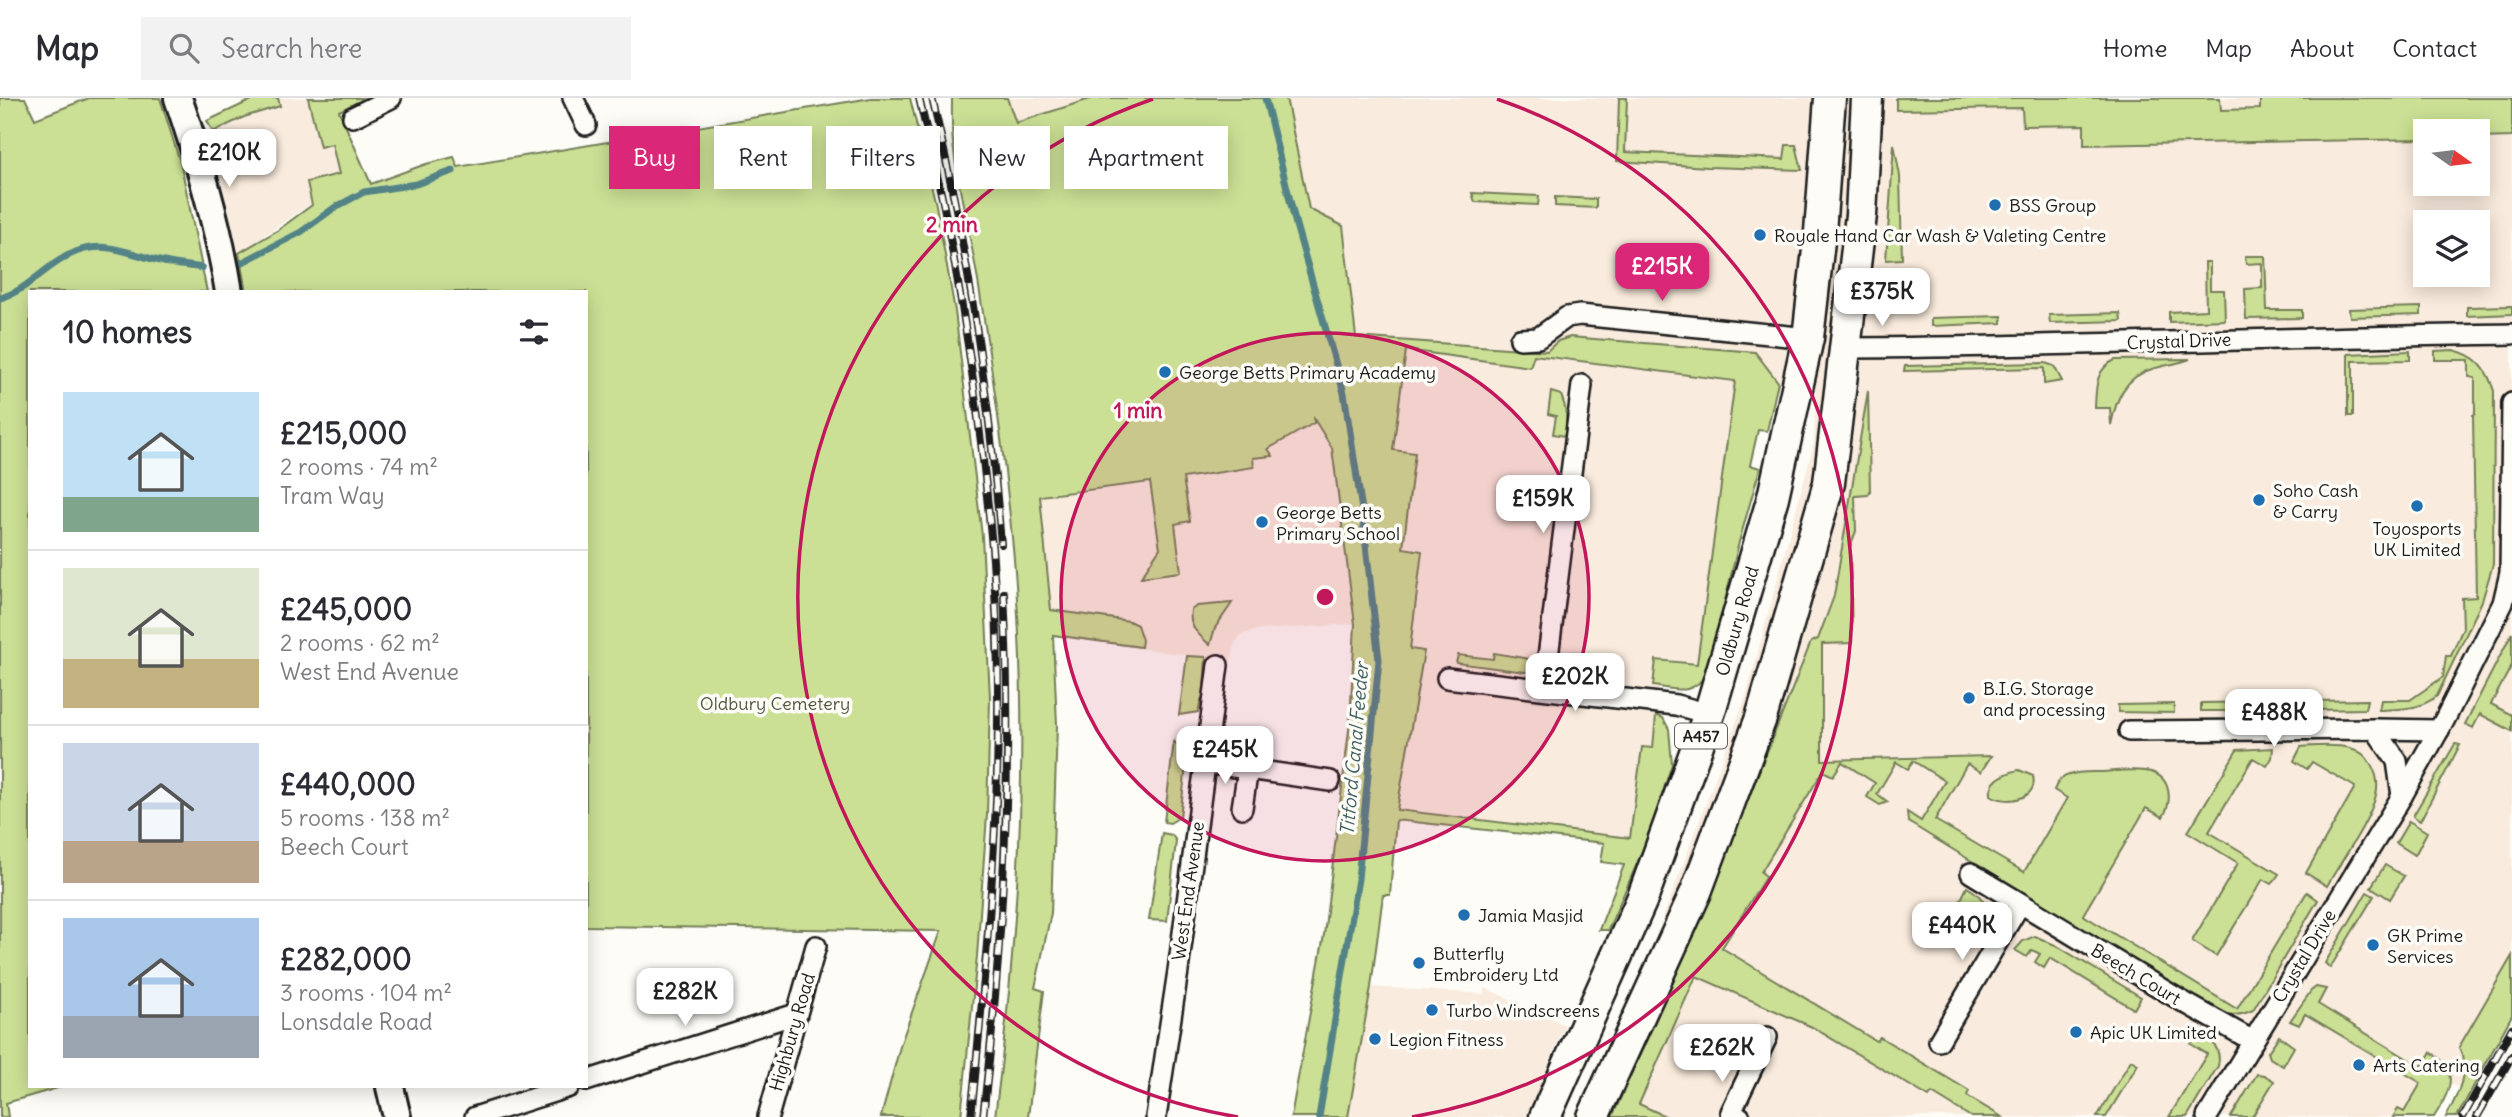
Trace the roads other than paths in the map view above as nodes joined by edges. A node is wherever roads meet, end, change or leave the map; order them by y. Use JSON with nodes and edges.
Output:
{"nodes":[{"id":1,"x":178,"y":98,"type":"edge"},
{"id":2,"x":391,"y":98,"type":"edge"},
{"id":3,"x":573,"y":98,"type":"edge"},
{"id":4,"x":1830,"y":98,"type":"edge"},
{"id":5,"x":1867,"y":98,"type":"edge"},
{"id":6,"x":354,"y":117,"type":"dead end"},
{"id":7,"x":586,"y":125,"type":"dead end"},
{"id":8,"x":229,"y":290,"type":"edge"},
{"id":9,"x":2512,"y":334,"type":"edge"},
{"id":10,"x":1520,"y":338,"type":"dead end"},
{"id":11,"x":1808,"y":338,"type":"junction"},
{"id":12,"x":1846,"y":348,"type":"junction"},
{"id":13,"x":1582,"y":385,"type":"dead end"},
{"id":14,"x":2512,"y":403,"type":"edge"},
{"id":15,"x":1773,"y":497,"type":"junction"},
{"id":16,"x":1218,"y":665,"type":"dead end"},
{"id":17,"x":1447,"y":678,"type":"dead end"},
{"id":18,"x":1544,"y":689,"type":"junction"},
{"id":19,"x":1709,"y":714,"type":"junction"},
{"id":20,"x":2375,"y":729,"type":"junction"},
{"id":21,"x":2439,"y":730,"type":"junction"},
{"id":22,"x":2129,"y":731,"type":"dead end"},
{"id":23,"x":1206,"y":763,"type":"junction"},
{"id":24,"x":1248,"y":769,"type":"junction"},
{"id":25,"x":1330,"y":780,"type":"dead end"},
{"id":26,"x":2402,"y":796,"type":"junction"},
{"id":27,"x":1242,"y":808,"type":"dead end"},
{"id":28,"x":1971,"y":873,"type":"dead end"},
{"id":29,"x":2020,"y":904,"type":"junction"},
{"id":30,"x":816,"y":946,"type":"dead end"},
{"id":31,"x":796,"y":1014,"type":"junction"},
{"id":32,"x":1767,"y":1037,"type":"dead end"},
{"id":33,"x":1939,"y":1041,"type":"dead end"},
{"id":34,"x":2253,"y":1041,"type":"junction"},
{"id":35,"x":588,"y":1080,"type":"edge"},
{"id":36,"x":390,"y":1088,"type":"edge"},
{"id":37,"x":566,"y":1088,"type":"edge"},
{"id":38,"x":397,"y":1117,"type":"edge"},
{"id":39,"x":475,"y":1117,"type":"edge"},
{"id":40,"x":768,"y":1117,"type":"edge"},
{"id":41,"x":1156,"y":1117,"type":"edge"},
{"id":42,"x":1545,"y":1117,"type":"edge"},
{"id":43,"x":1593,"y":1117,"type":"edge"},
{"id":44,"x":1741,"y":1117,"type":"edge"},
{"id":45,"x":2207,"y":1117,"type":"edge"}],
"edges":[{"from":1,"to":8,"type":"main road"},
{"from":2,"to":6,"type":"street"},
{"from":3,"to":7,"type":"street"},
{"from":4,"to":11,"type":"main road","name":"Oldbury Road","number":"A457"},
{"from":5,"to":12,"type":"main road","number":"A457"},
{"from":9,"to":12,"type":"street","name":"Crystal Drive"},
{"from":10,"to":11,"type":"street"},
{"from":11,"to":15,"type":"main road","name":"Oldbury Road","number":"A457"},
{"from":12,"to":15,"type":"main road"},
{"from":12,"to":43,"type":"main road","number":"A457"},
{"from":13,"to":18,"type":"street"},
{"from":14,"to":21,"type":"street","name":"Crystal Drive"},
{"from":15,"to":19,"type":"main road","name":"Oldbury Road","number":"A457"},
{"from":16,"to":23,"type":"street","name":"West End Avenue"},
{"from":17,"to":18,"type":"street"},
{"from":18,"to":19,"type":"street"},
{"from":19,"to":42,"type":"main road","name":"Oldbury Road","number":"A457"},
{"from":20,"to":21,"type":"street"},
{"from":20,"to":22,"type":"street"},
{"from":20,"to":26,"type":"street"},
{"from":21,"to":26,"type":"street","name":"Crystal Drive"},
{"from":23,"to":24,"type":"street"},
{"from":23,"to":41,"type":"street","name":"West End Avenue"},
{"from":24,"to":25,"type":"street"},
{"from":24,"to":27,"type":"street"},
{"from":26,"to":34,"type":"street","name":"Crystal Drive"},
{"from":28,"to":29,"type":"street","name":"Beech Court"},
{"from":29,"to":33,"type":"street"},
{"from":29,"to":34,"type":"street","name":"Beech Court"},
{"from":30,"to":31,"type":"street","name":"Highbury Road"},
{"from":31,"to":35,"type":"street"},
{"from":31,"to":40,"type":"street","name":"Highbury Road"},
{"from":32,"to":44,"type":"street"},
{"from":34,"to":45,"type":"street","name":"Crystal Drive"},
{"from":36,"to":38,"type":"main road"},
{"from":37,"to":39,"type":"street"}]}
